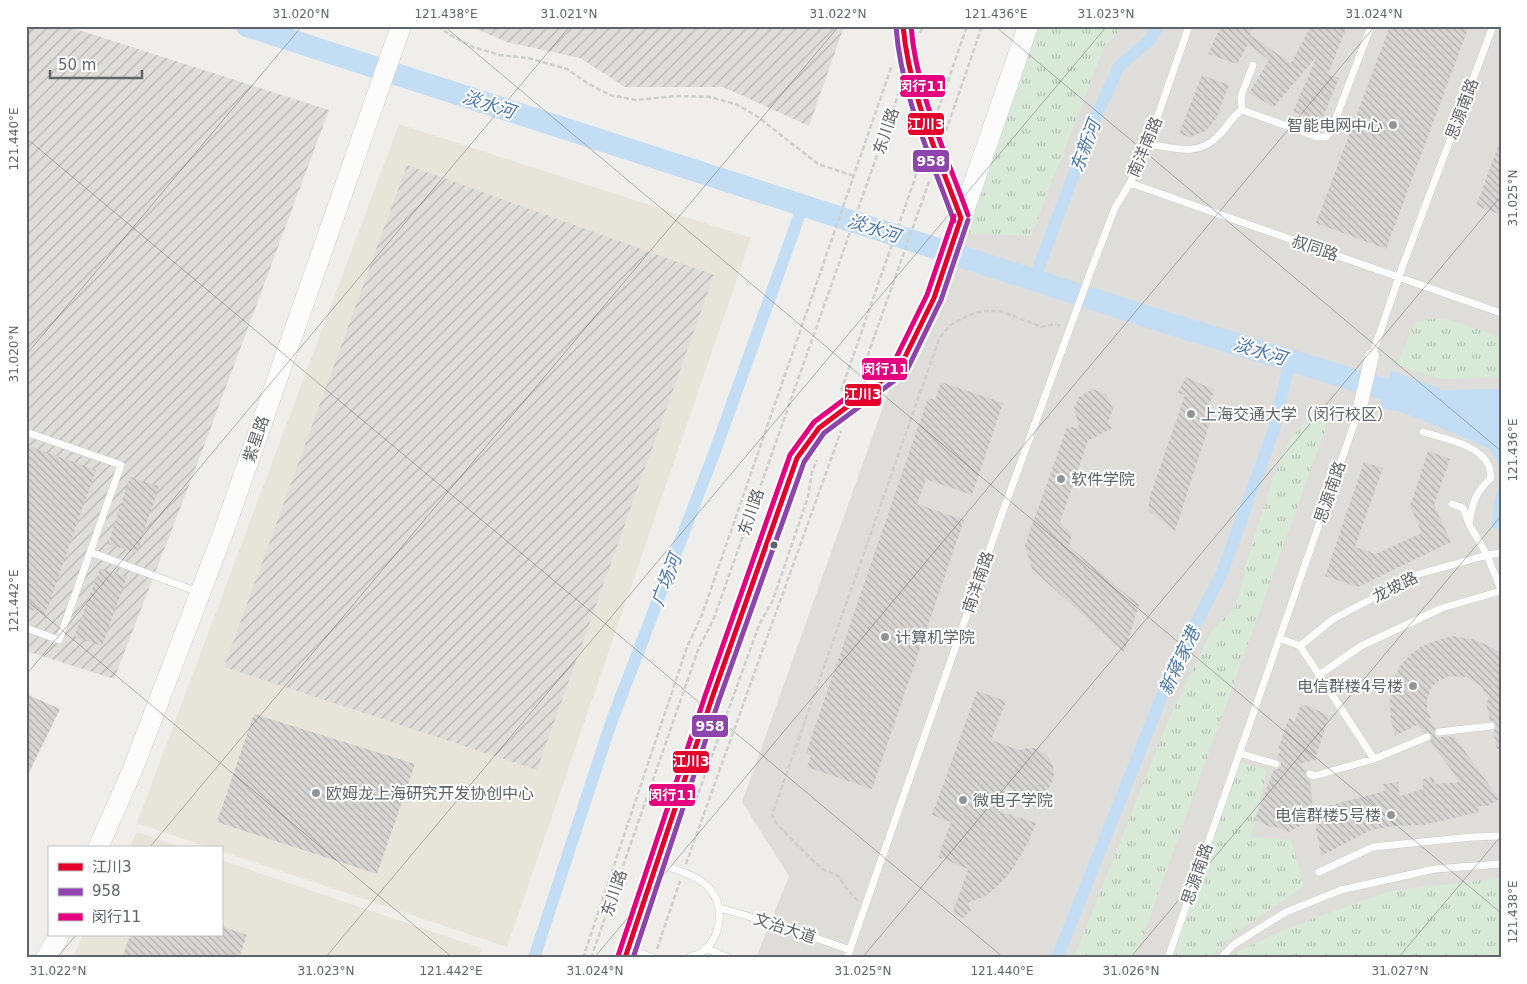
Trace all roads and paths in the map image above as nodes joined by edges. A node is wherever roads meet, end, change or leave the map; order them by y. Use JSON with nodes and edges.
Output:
{"nodes":[{"id":1,"x":401,"y":26,"type":"edge"},
{"id":2,"x":438,"y":26,"type":"edge"},
{"id":3,"x":923,"y":26,"type":"edge"},
{"id":4,"x":982,"y":26,"type":"edge"},
{"id":5,"x":1028,"y":26,"type":"edge"},
{"id":6,"x":1189,"y":26,"type":"edge"},
{"id":7,"x":1371,"y":26,"type":"edge"},
{"id":8,"x":1493,"y":26,"type":"edge"},
{"id":9,"x":911,"y":31,"type":"edge"},
{"id":10,"x":893,"y":64,"type":"dead end"},
{"id":11,"x":1253,"y":65,"type":"dead end"},
{"id":12,"x":901,"y":90,"type":"dead end"},
{"id":13,"x":1242,"y":110,"type":"junction"},
{"id":14,"x":944,"y":137,"type":"dead end"},
{"id":15,"x":1148,"y":144,"type":"junction"},
{"id":16,"x":931,"y":174,"type":"dead end"},
{"id":17,"x":854,"y":176,"type":"junction"},
{"id":18,"x":1130,"y":183,"type":"junction"},
{"id":19,"x":909,"y":196,"type":"dead end"},
{"id":20,"x":961,"y":218,"type":"junction"},
{"id":21,"x":1399,"y":277,"type":"junction"},
{"id":22,"x":1501,"y":313,"type":"edge"},
{"id":23,"x":1071,"y":324,"type":"junction"},
{"id":24,"x":1372,"y":356,"type":"joint"},
{"id":25,"x":860,"y":377,"type":"dead end"},
{"id":26,"x":844,"y":402,"type":"junction"},
{"id":27,"x":1360,"y":407,"type":"joint"},
{"id":28,"x":26,"y":432,"type":"edge"},
{"id":29,"x":1422,"y":432,"type":"dead end"},
{"id":30,"x":819,"y":454,"type":"dead end"},
{"id":31,"x":1452,"y":504,"type":"dead end"},
{"id":32,"x":1469,"y":524,"type":"junction"},
{"id":33,"x":90,"y":552,"type":"junction"},
{"id":34,"x":1501,"y":552,"type":"edge"},
{"id":35,"x":1487,"y":555,"type":"junction"},
{"id":36,"x":1501,"y":591,"type":"edge"},
{"id":37,"x":200,"y":593,"type":"junction"},
{"id":38,"x":26,"y":628,"type":"edge"},
{"id":39,"x":1279,"y":638,"type":"junction"},
{"id":40,"x":1300,"y":646,"type":"junction"},
{"id":41,"x":1319,"y":675,"type":"junction"},
{"id":42,"x":1491,"y":726,"type":"dead end"},
{"id":43,"x":1439,"y":732,"type":"dead end"},
{"id":44,"x":1427,"y":737,"type":"dead end"},
{"id":45,"x":1240,"y":753,"type":"junction"},
{"id":46,"x":1374,"y":759,"type":"junction"},
{"id":47,"x":1276,"y":764,"type":"dead end"},
{"id":48,"x":1310,"y":774,"type":"dead end"},
{"id":49,"x":695,"y":803,"type":"dead end"},
{"id":50,"x":1501,"y":836,"type":"edge"},
{"id":51,"x":99,"y":846,"type":"edge"},
{"id":52,"x":657,"y":863,"type":"junction"},
{"id":53,"x":1501,"y":864,"type":"edge"},
{"id":54,"x":683,"y":872,"type":"junction"},
{"id":55,"x":1319,"y":872,"type":"dead end"},
{"id":56,"x":720,"y":908,"type":"junction"},
{"id":57,"x":865,"y":908,"type":"junction"},
{"id":58,"x":58,"y":936,"type":"edge"},
{"id":59,"x":705,"y":948,"type":"junction"},
{"id":60,"x":850,"y":950,"type":"junction"},
{"id":61,"x":626,"y":954,"type":"edge"},
{"id":62,"x":46,"y":958,"type":"edge"},
{"id":63,"x":583,"y":958,"type":"edge"},
{"id":64,"x":591,"y":958,"type":"edge"},
{"id":65,"x":654,"y":958,"type":"edge"},
{"id":66,"x":688,"y":958,"type":"edge"},
{"id":67,"x":729,"y":958,"type":"edge"},
{"id":68,"x":847,"y":958,"type":"edge"},
{"id":69,"x":1168,"y":958,"type":"edge"},
{"id":70,"x":1221,"y":958,"type":"edge"}],
"edges":[{"from":1,"to":37,"type":"main road","name":"紫星路"},
{"from":2,"to":17,"type":"path"},
{"from":3,"to":9,"type":"path"},
{"from":4,"to":14,"type":"path"},
{"from":5,"to":20,"type":"main road","name":"东川路"},
{"from":6,"to":15,"type":"lane","name":"南洋南路"},
{"from":7,"to":13,"type":"lane"},
{"from":8,"to":21,"type":"lane","name":"思源南路"},
{"from":9,"to":20,"type":"main road","name":"东川路"},
{"from":10,"to":17,"type":"path"},
{"from":11,"to":13,"type":"lane"},
{"from":12,"to":64,"type":"path","name":"东川路"},
{"from":13,"to":15,"type":"lane"},
{"from":15,"to":18,"type":"lane","name":"南洋南路"},
{"from":16,"to":25,"type":"path"},
{"from":17,"to":63,"type":"path"},
{"from":18,"to":21,"type":"lane","name":"叔同路"},
{"from":18,"to":23,"type":"lane","name":"南洋南路"},
{"from":19,"to":26,"type":"path"},
{"from":20,"to":26,"type":"main road","name":"东川路"},
{"from":21,"to":22,"type":"lane","name":"叔同路"},
{"from":21,"to":24,"type":"lane","name":"思源南路"},
{"from":23,"to":57,"type":"lane","name":"南洋南路"},
{"from":23,"to":57,"type":"path"},
{"from":24,"to":27,"type":"street","name":"思源南路"},
{"from":26,"to":52,"type":"main road","name":"东川路"},
{"from":26,"to":54,"type":"path"},
{"from":27,"to":39,"type":"lane","name":"思源南路"},
{"from":28,"to":33,"type":"lane"},
{"from":29,"to":32,"type":"lane"},
{"from":30,"to":49,"type":"path"},
{"from":31,"to":32,"type":"lane"},
{"from":32,"to":35,"type":"lane"},
{"from":33,"to":37,"type":"lane"},
{"from":33,"to":38,"type":"lane"},
{"from":34,"to":35,"type":"lane","name":"龙坡路"},
{"from":35,"to":36,"type":"lane"},
{"from":35,"to":40,"type":"lane","name":"龙坡路"},
{"from":36,"to":41,"type":"lane"},
{"from":37,"to":51,"type":"main road","name":"紫星路"},
{"from":39,"to":40,"type":"lane"},
{"from":39,"to":45,"type":"lane","name":"思源南路"},
{"from":40,"to":41,"type":"lane"},
{"from":41,"to":46,"type":"lane"},
{"from":42,"to":43,"type":"lane"},
{"from":44,"to":46,"type":"lane"},
{"from":45,"to":47,"type":"lane"},
{"from":45,"to":69,"type":"lane","name":"思源南路"},
{"from":46,"to":48,"type":"lane"},
{"from":50,"to":55,"type":"lane"},
{"from":52,"to":54,"type":"lane"},
{"from":52,"to":61,"type":"main road","name":"东川路"},
{"from":53,"to":70,"type":"lane"},
{"from":54,"to":56,"type":"lane"},
{"from":54,"to":65,"type":"path"},
{"from":56,"to":59,"type":"lane"},
{"from":56,"to":60,"type":"lane","name":"文治大道"},
{"from":57,"to":60,"type":"lane","name":"南洋南路"},
{"from":58,"to":62,"type":"main road"},
{"from":59,"to":66,"type":"lane"},
{"from":59,"to":67,"type":"lane"},
{"from":60,"to":68,"type":"lane","name":"南洋南路"},
{"from":61,"to":65,"type":"lane"}]}
